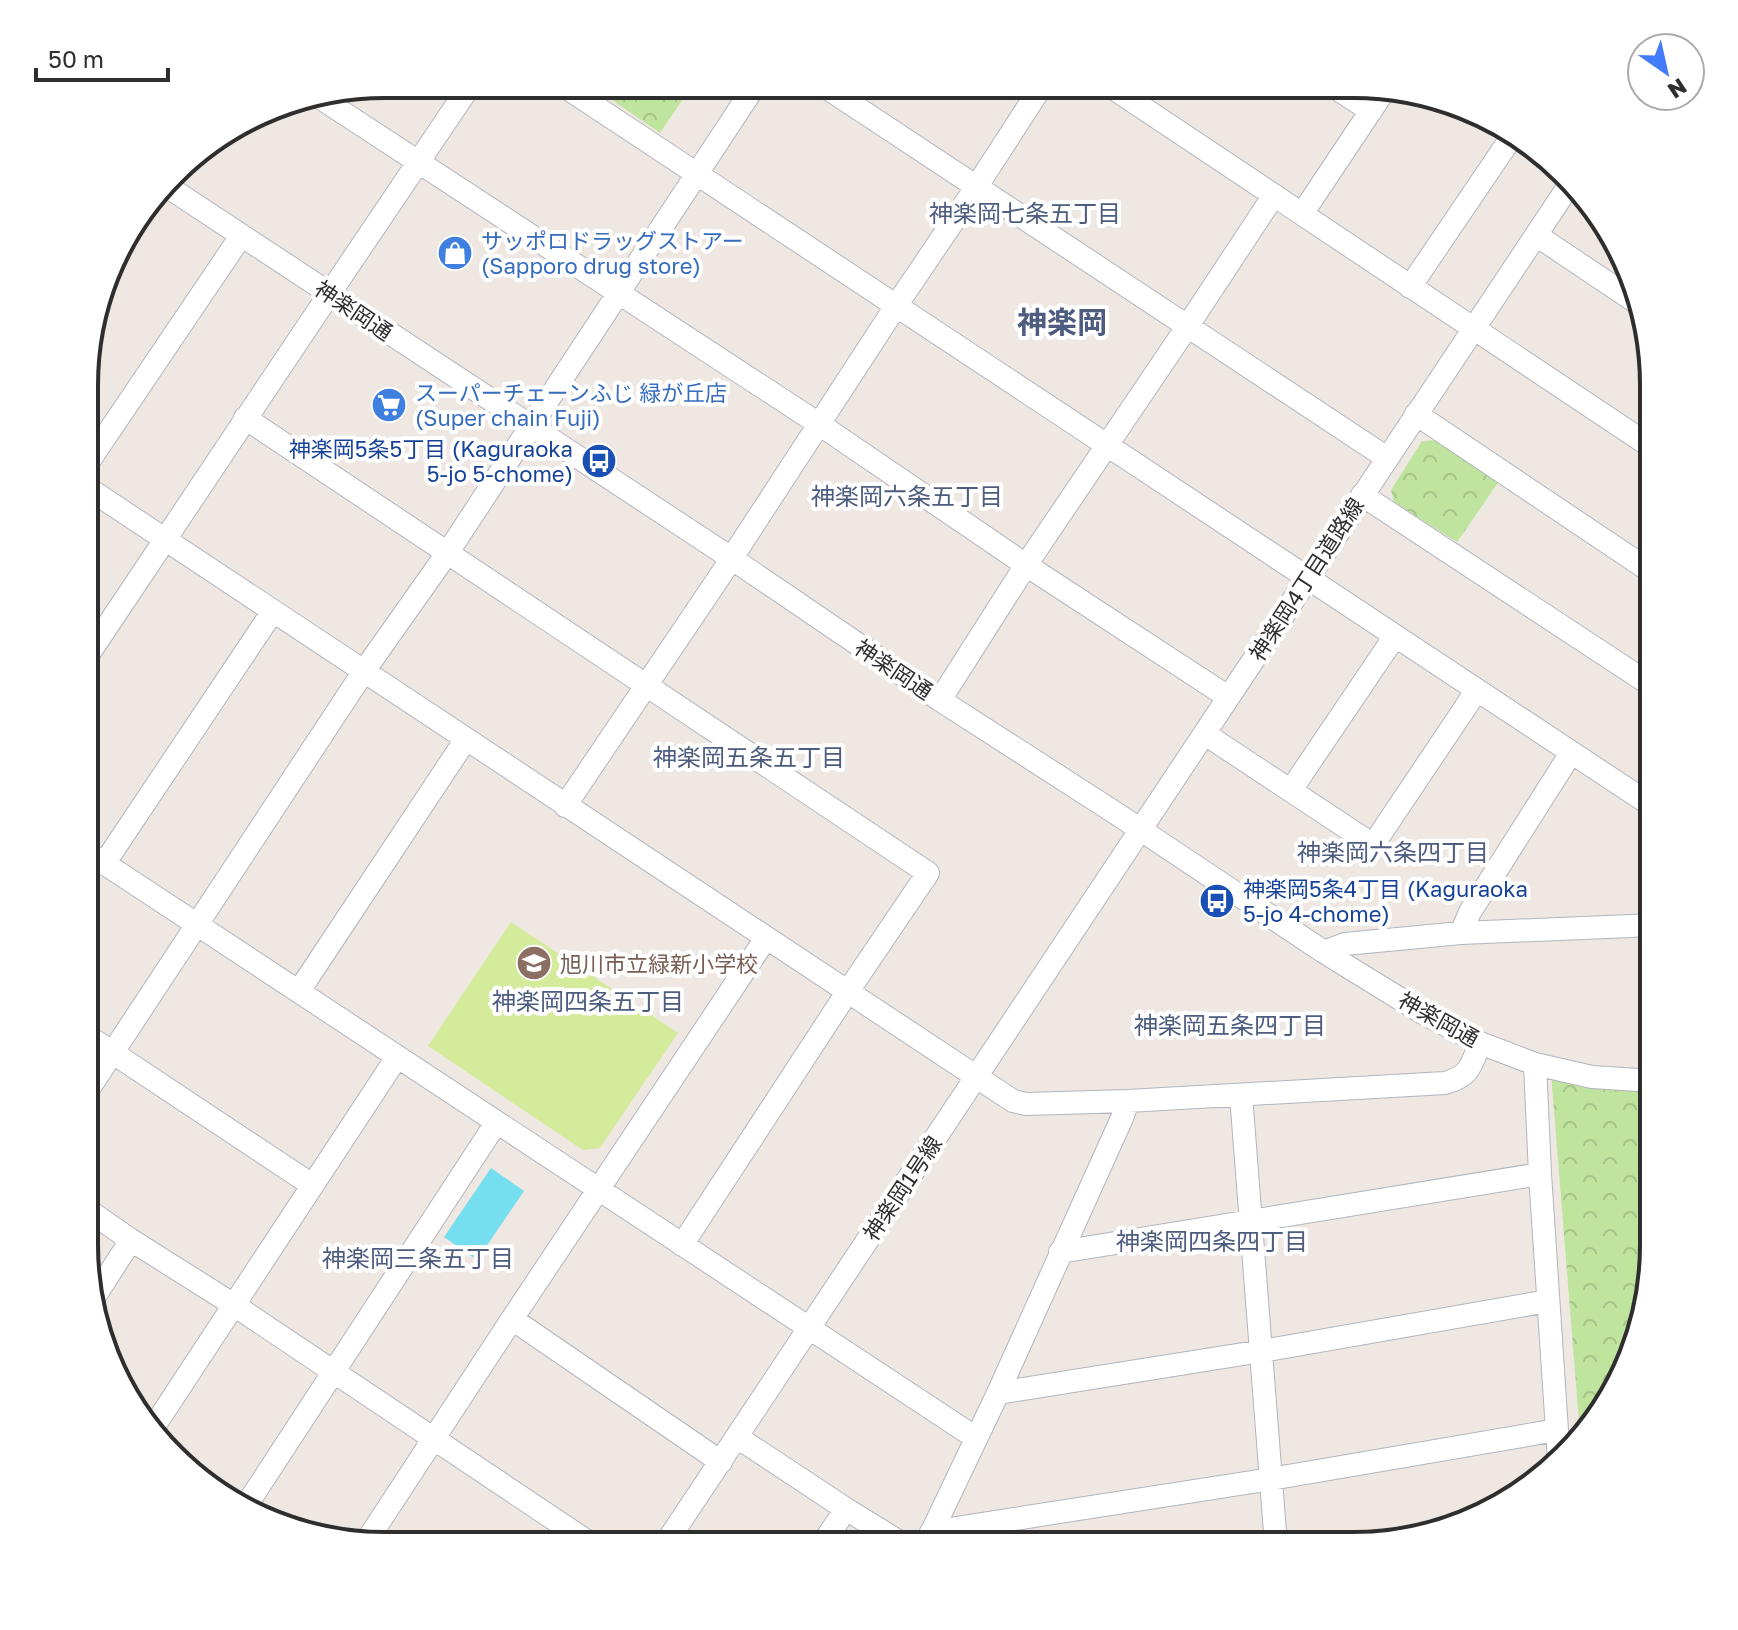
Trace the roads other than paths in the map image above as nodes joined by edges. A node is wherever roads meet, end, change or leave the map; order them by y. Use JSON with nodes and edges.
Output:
{"nodes":[{"id":1,"x":461,"y":98,"type":"edge"},
{"id":2,"x":582,"y":98,"type":"edge"},
{"id":3,"x":747,"y":98,"type":"edge"},
{"id":4,"x":842,"y":98,"type":"edge"},
{"id":5,"x":1034,"y":98,"type":"edge"},
{"id":6,"x":1128,"y":98,"type":"edge"},
{"id":7,"x":1351,"y":98,"type":"edge"},
{"id":8,"x":1379,"y":99,"type":"edge"},
{"id":9,"x":330,"y":104,"type":"edge"},
{"id":10,"x":1371,"y":111,"type":"junction"},
{"id":11,"x":1508,"y":143,"type":"edge"},
{"id":12,"x":418,"y":162,"type":"junction"},
{"id":13,"x":697,"y":174,"type":"junction"},
{"id":14,"x":977,"y":186,"type":"junction"},
{"id":15,"x":174,"y":191,"type":"edge"},
{"id":16,"x":1565,"y":192,"type":"edge"},
{"id":17,"x":1274,"y":195,"type":"junction"},
{"id":18,"x":1302,"y":214,"type":"junction"},
{"id":19,"x":1536,"y":235,"type":"junction"},
{"id":20,"x":241,"y":236,"type":"junction"},
{"id":21,"x":1410,"y":287,"type":"junction"},
{"id":22,"x":618,"y":292,"type":"junction"},
{"id":23,"x":331,"y":294,"type":"junction"},
{"id":24,"x":1626,"y":295,"type":"edge"},
{"id":25,"x":896,"y":306,"type":"junction"},
{"id":26,"x":1187,"y":327,"type":"junction"},
{"id":27,"x":1472,"y":328,"type":"junction"},
{"id":28,"x":1416,"y":414,"type":"junction"},
{"id":29,"x":245,"y":418,"type":"junction"},
{"id":30,"x":819,"y":424,"type":"junction"},
{"id":31,"x":530,"y":427,"type":"junction"},
{"id":32,"x":1640,"y":439,"type":"edge"},
{"id":33,"x":1106,"y":445,"type":"junction"},
{"id":34,"x":98,"y":448,"type":"edge"},
{"id":35,"x":1387,"y":458,"type":"junction"},
{"id":36,"x":98,"y":495,"type":"edge"},
{"id":37,"x":1362,"y":495,"type":"junction"},
{"id":38,"x":165,"y":539,"type":"junction"},
{"id":39,"x":448,"y":552,"type":"junction"},
{"id":40,"x":731,"y":558,"type":"junction"},
{"id":41,"x":1640,"y":564,"type":"edge"},
{"id":42,"x":1026,"y":565,"type":"junction"},
{"id":43,"x":1307,"y":578,"type":"junction"},
{"id":44,"x":273,"y":611,"type":"junction"},
{"id":45,"x":1395,"y":636,"type":"junction"},
{"id":46,"x":98,"y":640,"type":"edge"},
{"id":47,"x":364,"y":671,"type":"junction"},
{"id":48,"x":1640,"y":678,"type":"edge"},
{"id":49,"x":646,"y":685,"type":"junction"},
{"id":50,"x":1477,"y":690,"type":"junction"},
{"id":51,"x":1228,"y":697,"type":"junction"},
{"id":52,"x":940,"y":700,"type":"junction"},
{"id":53,"x":1205,"y":734,"type":"junction"},
{"id":54,"x":466,"y":739,"type":"junction"},
{"id":55,"x":1571,"y":753,"type":"junction"},
{"id":56,"x":1291,"y":790,"type":"junction"},
{"id":57,"x":1640,"y":798,"type":"edge"},
{"id":58,"x":565,"y":806,"type":"junction"},
{"id":59,"x":1141,"y":830,"type":"junction"},
{"id":60,"x":98,"y":854,"type":"edge"},
{"id":61,"x":98,"y":860,"type":"edge"},
{"id":62,"x":197,"y":924,"type":"junction"},
{"id":63,"x":1640,"y":926,"type":"edge"},
{"id":64,"x":1461,"y":933,"type":"junction"},
{"id":65,"x":766,"y":938,"type":"junction"},
{"id":66,"x":1324,"y":952,"type":"junction"},
{"id":67,"x":299,"y":991,"type":"junction"},
{"id":68,"x":848,"y":991,"type":"junction"},
{"id":69,"x":98,"y":1043,"type":"edge"},
{"id":70,"x":1480,"y":1043,"type":"junction"},
{"id":71,"x":112,"y":1053,"type":"junction"},
{"id":72,"x":397,"y":1057,"type":"junction"},
{"id":73,"x":1535,"y":1064,"type":"junction"},
{"id":74,"x":98,"y":1075,"type":"edge"},
{"id":75,"x":976,"y":1078,"type":"junction"},
{"id":76,"x":1640,"y":1080,"type":"edge"},
{"id":77,"x":1241,"y":1095,"type":"junction"},
{"id":78,"x":1128,"y":1101,"type":"junction"},
{"id":79,"x":496,"y":1123,"type":"junction"},
{"id":80,"x":1540,"y":1174,"type":"junction"},
{"id":81,"x":312,"y":1185,"type":"junction"},
{"id":82,"x":598,"y":1190,"type":"junction"},
{"id":83,"x":98,"y":1217,"type":"edge"},
{"id":84,"x":1250,"y":1221,"type":"junction"},
{"id":85,"x":131,"y":1240,"type":"junction"},
{"id":86,"x":682,"y":1245,"type":"junction"},
{"id":87,"x":1060,"y":1252,"type":"junction"},
{"id":88,"x":101,"y":1287,"type":"edge"},
{"id":89,"x":1548,"y":1301,"type":"junction"},
{"id":90,"x":234,"y":1305,"type":"junction"},
{"id":91,"x":512,"y":1319,"type":"junction"},
{"id":92,"x":809,"y":1329,"type":"junction"},
{"id":93,"x":1262,"y":1351,"type":"junction"},
{"id":94,"x":334,"y":1371,"type":"junction"},
{"id":95,"x":998,"y":1393,"type":"junction"},
{"id":96,"x":158,"y":1421,"type":"edge"},
{"id":97,"x":1557,"y":1430,"type":"junction"},
{"id":98,"x":737,"y":1437,"type":"junction"},
{"id":99,"x":976,"y":1438,"type":"junction"},
{"id":100,"x":434,"y":1439,"type":"junction"},
{"id":101,"x":1558,"y":1446,"type":"edge"},
{"id":102,"x":721,"y":1462,"type":"junction"},
{"id":103,"x":1271,"y":1479,"type":"junction"},
{"id":104,"x":251,"y":1499,"type":"edge"},
{"id":105,"x":846,"y":1509,"type":"junction"},
{"id":106,"x":373,"y":1531,"type":"edge"},
{"id":107,"x":573,"y":1532,"type":"edge"},
{"id":108,"x":674,"y":1532,"type":"edge"},
{"id":109,"x":830,"y":1532,"type":"edge"},
{"id":110,"x":883,"y":1532,"type":"edge"},
{"id":111,"x":931,"y":1532,"type":"edge"},
{"id":112,"x":968,"y":1532,"type":"edge"},
{"id":113,"x":1275,"y":1532,"type":"edge"}],
"edges":[{"from":1,"to":12,"type":"street"},
{"from":2,"to":13,"type":"street"},
{"from":3,"to":13,"type":"street"},
{"from":4,"to":14,"type":"street"},
{"from":5,"to":14,"type":"street"},
{"from":6,"to":17,"type":"street"},
{"from":7,"to":10,"type":"street"},
{"from":8,"to":10,"type":"street"},
{"from":9,"to":12,"type":"street"},
{"from":10,"to":18,"type":"street"},
{"from":11,"to":21,"type":"street"},
{"from":12,"to":22,"type":"street"},
{"from":12,"to":23,"type":"street"},
{"from":13,"to":22,"type":"street"},
{"from":13,"to":25,"type":"street"},
{"from":14,"to":25,"type":"street"},
{"from":14,"to":26,"type":"street"},
{"from":15,"to":20,"type":"street","name":"神楽岡通"},
{"from":16,"to":19,"type":"street","name":"神楽岡4丁目道路線"},
{"from":17,"to":18,"type":"street"},
{"from":17,"to":26,"type":"street"},
{"from":18,"to":21,"type":"street"},
{"from":19,"to":24,"type":"street"},
{"from":19,"to":27,"type":"street","name":"神楽岡4丁目道路線"},
{"from":20,"to":23,"type":"street","name":"神楽岡通"},
{"from":20,"to":34,"type":"street"},
{"from":21,"to":27,"type":"street"},
{"from":22,"to":30,"type":"street"},
{"from":22,"to":31,"type":"street"},
{"from":23,"to":29,"type":"street"},
{"from":23,"to":31,"type":"street","name":"神楽岡通"},
{"from":25,"to":30,"type":"street"},
{"from":25,"to":33,"type":"street"},
{"from":26,"to":33,"type":"street"},
{"from":26,"to":35,"type":"street"},
{"from":27,"to":28,"type":"street","name":"神楽岡4丁目道路線"},
{"from":27,"to":32,"type":"street"},
{"from":28,"to":35,"type":"street","name":"神楽岡4丁目道路線"},
{"from":28,"to":41,"type":"street"},
{"from":29,"to":38,"type":"street"},
{"from":29,"to":39,"type":"street"},
{"from":30,"to":40,"type":"street"},
{"from":30,"to":42,"type":"street"},
{"from":31,"to":39,"type":"street"},
{"from":31,"to":40,"type":"street","name":"神楽岡通"},
{"from":33,"to":42,"type":"street"},
{"from":33,"to":43,"type":"street"},
{"from":35,"to":37,"type":"street","name":"神楽岡4丁目道路線"},
{"from":36,"to":38,"type":"street"},
{"from":37,"to":43,"type":"street","name":"神楽岡4丁目道路線"},
{"from":37,"to":48,"type":"street"},
{"from":38,"to":44,"type":"street"},
{"from":38,"to":46,"type":"street"},
{"from":39,"to":47,"type":"street"},
{"from":39,"to":49,"type":"street"},
{"from":40,"to":49,"type":"street"},
{"from":40,"to":52,"type":"street","name":"神楽岡通"},
{"from":42,"to":51,"type":"street"},
{"from":42,"to":52,"type":"street"},
{"from":43,"to":45,"type":"street"},
{"from":43,"to":51,"type":"street","name":"神楽岡4丁目道路線"},
{"from":44,"to":47,"type":"street"},
{"from":44,"to":60,"type":"street"},
{"from":45,"to":50,"type":"street"},
{"from":45,"to":56,"type":"street"},
{"from":47,"to":54,"type":"street"},
{"from":47,"to":62,"type":"street"},
{"from":49,"to":58,"type":"street"},
{"from":49,"to":68,"type":"street"},
{"from":50,"to":55,"type":"street"},
{"from":50,"to":56,"type":"street"},
{"from":51,"to":53,"type":"street","name":"神楽岡4丁目道路線"},
{"from":52,"to":59,"type":"street","name":"神楽岡通"},
{"from":53,"to":56,"type":"street"},
{"from":53,"to":59,"type":"street","name":"神楽岡4丁目道路線"},
{"from":54,"to":58,"type":"street"},
{"from":54,"to":67,"type":"street"},
{"from":55,"to":57,"type":"street"},
{"from":55,"to":64,"type":"street"},
{"from":58,"to":65,"type":"street"},
{"from":59,"to":66,"type":"street","name":"神楽岡通"},
{"from":59,"to":75,"type":"street","name":"神楽岡1号線"},
{"from":61,"to":62,"type":"street"},
{"from":62,"to":67,"type":"street"},
{"from":62,"to":71,"type":"street"},
{"from":63,"to":64,"type":"street"},
{"from":64,"to":66,"type":"street"},
{"from":65,"to":68,"type":"street"},
{"from":65,"to":82,"type":"street"},
{"from":66,"to":70,"type":"street","name":"神楽岡通"},
{"from":67,"to":72,"type":"street"},
{"from":68,"to":75,"type":"street"},
{"from":68,"to":86,"type":"street"},
{"from":69,"to":71,"type":"street"},
{"from":70,"to":73,"type":"street","name":"神楽岡通"},
{"from":70,"to":77,"type":"street"},
{"from":71,"to":74,"type":"street"},
{"from":71,"to":81,"type":"street"},
{"from":72,"to":79,"type":"street"},
{"from":72,"to":81,"type":"street"},
{"from":73,"to":76,"type":"street","name":"神楽岡通"},
{"from":73,"to":80,"type":"street"},
{"from":75,"to":78,"type":"street"},
{"from":75,"to":92,"type":"street","name":"神楽岡1号線"},
{"from":77,"to":78,"type":"street"},
{"from":77,"to":84,"type":"street"},
{"from":78,"to":87,"type":"street"},
{"from":79,"to":82,"type":"street"},
{"from":79,"to":94,"type":"street"},
{"from":80,"to":84,"type":"street"},
{"from":80,"to":89,"type":"street"},
{"from":81,"to":90,"type":"street"},
{"from":82,"to":86,"type":"street"},
{"from":82,"to":91,"type":"street"},
{"from":83,"to":85,"type":"street"},
{"from":84,"to":87,"type":"street"},
{"from":84,"to":93,"type":"street"},
{"from":85,"to":88,"type":"street"},
{"from":85,"to":90,"type":"street"},
{"from":86,"to":92,"type":"street"},
{"from":87,"to":95,"type":"street"},
{"from":89,"to":93,"type":"street"},
{"from":89,"to":97,"type":"street"},
{"from":90,"to":94,"type":"street"},
{"from":90,"to":96,"type":"street"},
{"from":91,"to":100,"type":"street"},
{"from":91,"to":102,"type":"street"},
{"from":92,"to":98,"type":"street","name":"神楽岡1号線"},
{"from":92,"to":99,"type":"street"},
{"from":93,"to":95,"type":"street"},
{"from":93,"to":103,"type":"street"},
{"from":94,"to":100,"type":"street"},
{"from":94,"to":104,"type":"street"},
{"from":95,"to":99,"type":"street"},
{"from":97,"to":101,"type":"street"},
{"from":97,"to":103,"type":"street"},
{"from":98,"to":102,"type":"street","name":"神楽岡1号線"},
{"from":98,"to":105,"type":"street"},
{"from":99,"to":111,"type":"street"},
{"from":100,"to":106,"type":"street"},
{"from":100,"to":107,"type":"street"},
{"from":102,"to":108,"type":"street","name":"神楽岡1号線"},
{"from":103,"to":112,"type":"street"},
{"from":103,"to":113,"type":"street"},
{"from":105,"to":109,"type":"street"},
{"from":105,"to":110,"type":"street"}]}
